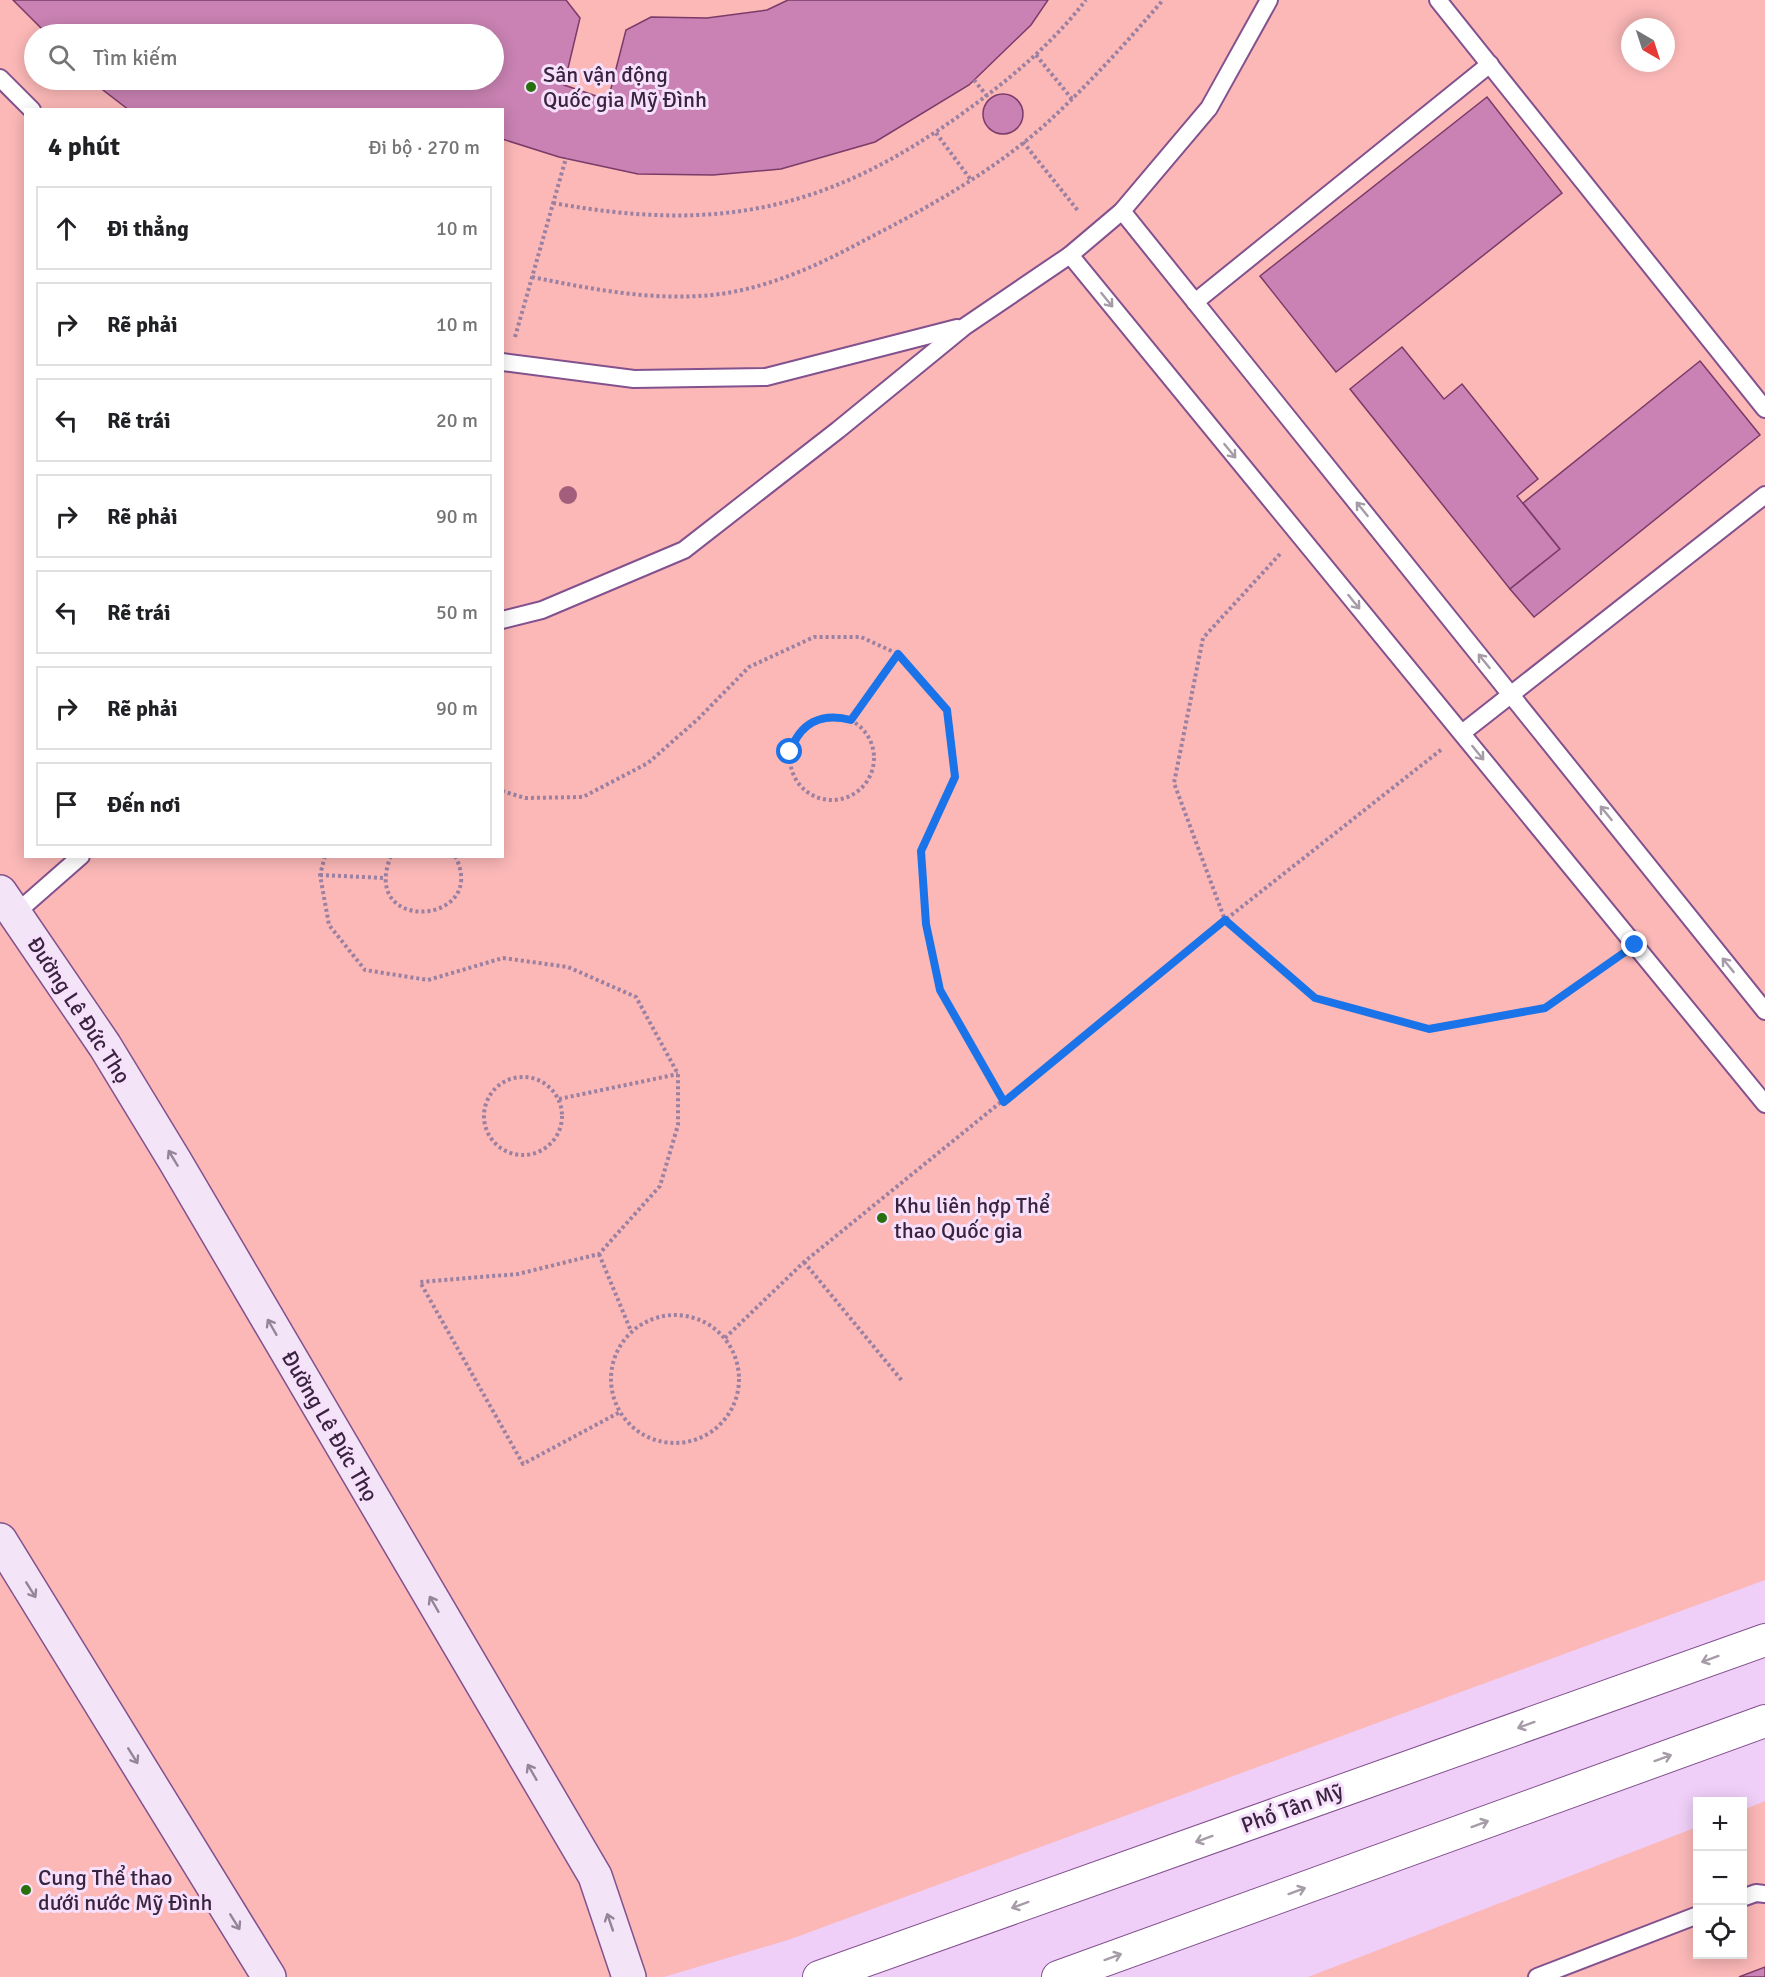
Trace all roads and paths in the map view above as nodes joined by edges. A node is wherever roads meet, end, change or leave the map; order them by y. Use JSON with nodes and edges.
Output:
{"nodes":[{"id":1,"x":1086,"y":0,"type":"edge"},
{"id":2,"x":1163,"y":0,"type":"edge"},
{"id":3,"x":1269,"y":0,"type":"edge"},
{"id":4,"x":1438,"y":0,"type":"edge"},
{"id":5,"x":1036,"y":55,"type":"junction"},
{"id":6,"x":1490,"y":64,"type":"junction"},
{"id":7,"x":0,"y":78,"type":"edge"},
{"id":8,"x":974,"y":80,"type":"dead end"},
{"id":9,"x":987,"y":96,"type":"junction"},
{"id":10,"x":1072,"y":99,"type":"junction"},
{"id":11,"x":30,"y":108,"type":"edge"},
{"id":12,"x":936,"y":133,"type":"junction"},
{"id":13,"x":1023,"y":142,"type":"junction"},
{"id":14,"x":566,"y":158,"type":"dead end"},
{"id":15,"x":971,"y":180,"type":"junction"},
{"id":16,"x":1062,"y":190,"type":"dead end"},
{"id":17,"x":553,"y":203,"type":"junction"},
{"id":18,"x":1122,"y":211,"type":"junction"},
{"id":19,"x":1070,"y":255,"type":"junction"},
{"id":20,"x":532,"y":278,"type":"junction"},
{"id":21,"x":1195,"y":302,"type":"junction"},
{"id":22,"x":964,"y":327,"type":"junction"},
{"id":23,"x":505,"y":363,"type":"edge"},
{"id":24,"x":1765,"y":409,"type":"edge"},
{"id":25,"x":1765,"y":495,"type":"edge"},
{"id":26,"x":1298,"y":534,"type":"junction"},
{"id":27,"x":504,"y":620,"type":"edge"},
{"id":28,"x":898,"y":654,"type":"junction"},
{"id":29,"x":1511,"y":695,"type":"junction"},
{"id":30,"x":851,"y":720,"type":"junction"},
{"id":31,"x":1462,"y":733,"type":"junction"},
{"id":32,"x":504,"y":791,"type":"edge"},
{"id":33,"x":78,"y":858,"type":"edge"},
{"id":34,"x":324,"y":858,"type":"edge"},
{"id":35,"x":390,"y":858,"type":"edge"},
{"id":36,"x":456,"y":858,"type":"edge"},
{"id":37,"x":320,"y":875,"type":"junction"},
{"id":38,"x":385,"y":878,"type":"junction"},
{"id":39,"x":8,"y":903,"type":"edge"},
{"id":40,"x":1225,"y":920,"type":"junction"},
{"id":41,"x":1635,"y":945,"type":"junction"},
{"id":42,"x":1765,"y":1011,"type":"edge"},
{"id":43,"x":678,"y":1074,"type":"junction"},
{"id":44,"x":559,"y":1099,"type":"junction"},
{"id":45,"x":1004,"y":1102,"type":"junction"},
{"id":46,"x":1765,"y":1104,"type":"edge"},
{"id":47,"x":600,"y":1254,"type":"junction"},
{"id":48,"x":804,"y":1262,"type":"junction"},
{"id":49,"x":631,"y":1331,"type":"junction"},
{"id":50,"x":725,"y":1338,"type":"junction"},
{"id":51,"x":903,"y":1382,"type":"dead end"},
{"id":52,"x":620,"y":1412,"type":"junction"},
{"id":53,"x":0,"y":1540,"type":"edge"},
{"id":54,"x":1765,"y":1640,"type":"edge"},
{"id":55,"x":1765,"y":1721,"type":"edge"},
{"id":56,"x":1765,"y":1894,"type":"edge"},
{"id":57,"x":1747,"y":1896,"type":"edge"},
{"id":58,"x":1693,"y":1917,"type":"edge"},
{"id":59,"x":269,"y":1977,"type":"edge"},
{"id":60,"x":629,"y":1977,"type":"edge"},
{"id":61,"x":819,"y":1977,"type":"edge"},
{"id":62,"x":1058,"y":1977,"type":"edge"},
{"id":63,"x":1537,"y":1977,"type":"edge"}],
"edges":[{"from":1,"to":5,"type":"path"},
{"from":2,"to":10,"type":"path"},
{"from":3,"to":18,"type":"lane"},
{"from":4,"to":6,"type":"lane"},
{"from":5,"to":9,"type":"path"},
{"from":5,"to":10,"type":"path"},
{"from":6,"to":21,"type":"lane"},
{"from":6,"to":24,"type":"lane"},
{"from":7,"to":11,"type":"lane"},
{"from":8,"to":9,"type":"path"},
{"from":9,"to":12,"type":"path"},
{"from":10,"to":13,"type":"path"},
{"from":12,"to":15,"type":"path"},
{"from":12,"to":17,"type":"path"},
{"from":13,"to":15,"type":"path"},
{"from":13,"to":16,"type":"path"},
{"from":14,"to":17,"type":"path"},
{"from":15,"to":20,"type":"path"},
{"from":17,"to":20,"type":"path"},
{"from":18,"to":19,"type":"lane"},
{"from":18,"to":21,"type":"lane"},
{"from":19,"to":22,"type":"lane"},
{"from":19,"to":26,"type":"lane","one_way":true},
{"from":20,"to":23,"type":"path"},
{"from":29,"to":21,"type":"lane","one_way":true},
{"from":22,"to":23,"type":"lane"},
{"from":22,"to":27,"type":"lane"},
{"from":25,"to":29,"type":"lane"},
{"from":26,"to":31,"type":"lane","one_way":true},
{"from":26,"to":40,"type":"path"},
{"from":28,"to":30,"type":"path"},
{"from":28,"to":32,"type":"path"},
{"from":28,"to":45,"type":"path"},
{"from":29,"to":31,"type":"lane"},
{"from":42,"to":29,"type":"lane","one_way":true},
{"from":30,"to":30,"type":"path"},
{"from":31,"to":40,"type":"path"},
{"from":31,"to":41,"type":"lane","one_way":true},
{"from":33,"to":39,"type":"lane"},
{"from":34,"to":37,"type":"path"},
{"from":35,"to":38,"type":"path"},
{"from":36,"to":38,"type":"path"},
{"from":37,"to":38,"type":"path"},
{"from":37,"to":43,"type":"path"},
{"from":60,"to":39,"type":"main road","name":"Đường Lê Đức Thọ","one_way":true},
{"from":40,"to":41,"type":"path"},
{"from":40,"to":45,"type":"path"},
{"from":41,"to":46,"type":"lane"},
{"from":43,"to":44,"type":"path"},
{"from":43,"to":47,"type":"path"},
{"from":44,"to":44,"type":"path"},
{"from":45,"to":48,"type":"path"},
{"from":47,"to":49,"type":"path"},
{"from":47,"to":52,"type":"path"},
{"from":48,"to":50,"type":"path"},
{"from":48,"to":51,"type":"path"},
{"from":49,"to":50,"type":"path"},
{"from":49,"to":52,"type":"path"},
{"from":50,"to":52,"type":"path"},
{"from":53,"to":59,"type":"main road","one_way":true},
{"from":54,"to":61,"type":"street","name":"Phố Tân Mỹ","one_way":true},
{"from":62,"to":55,"type":"street","one_way":true},
{"from":56,"to":57,"type":"lane"},
{"from":58,"to":63,"type":"lane"}]}
